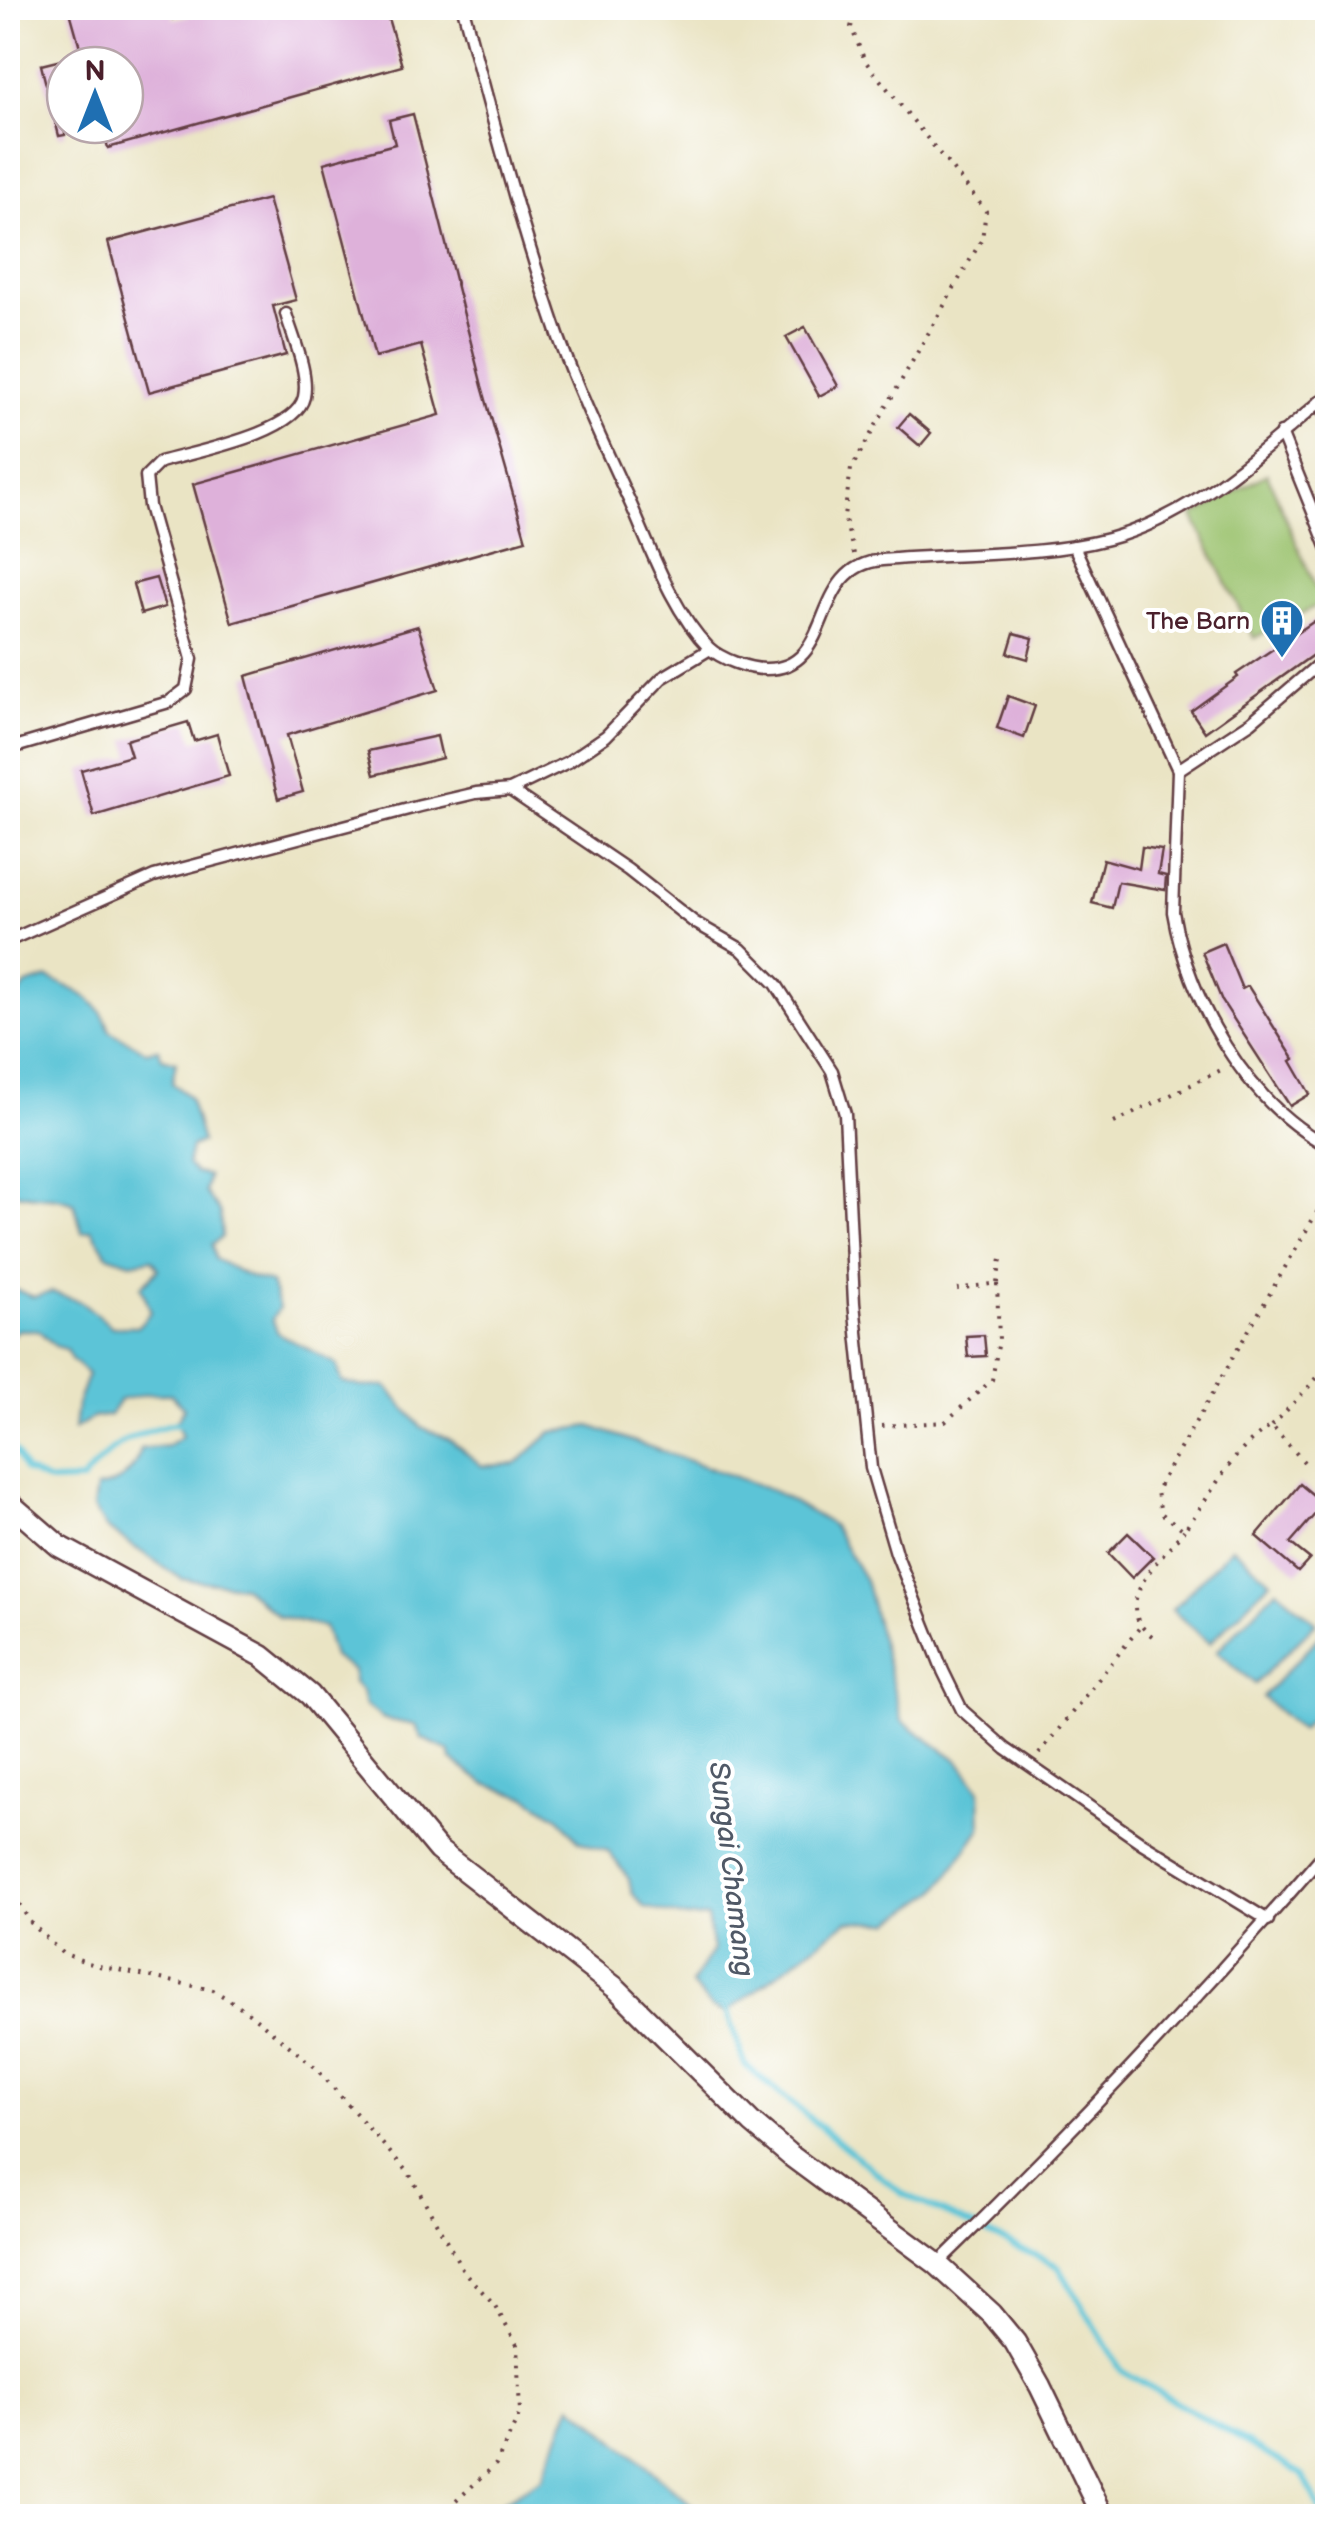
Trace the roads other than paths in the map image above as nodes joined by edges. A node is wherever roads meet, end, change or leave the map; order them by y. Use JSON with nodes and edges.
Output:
{"nodes":[{"id":1,"x":463,"y":8,"type":"edge"},
{"id":2,"x":286,"y":314,"type":"dead end"},
{"id":3,"x":1324,"y":398,"type":"edge"},
{"id":4,"x":1328,"y":420,"type":"edge"},
{"id":5,"x":1280,"y":433,"type":"junction"},
{"id":6,"x":1074,"y":546,"type":"junction"},
{"id":7,"x":1328,"y":549,"type":"edge"},
{"id":8,"x":710,"y":649,"type":"junction"},
{"id":9,"x":1328,"y":656,"type":"edge"},
{"id":10,"x":8,"y":749,"type":"edge"},
{"id":11,"x":1178,"y":770,"type":"junction"},
{"id":12,"x":510,"y":790,"type":"junction"},
{"id":13,"x":8,"y":942,"type":"edge"},
{"id":14,"x":1328,"y":1146,"type":"edge"},
{"id":15,"x":8,"y":1502,"type":"edge"},
{"id":16,"x":1328,"y":1850,"type":"edge"},
{"id":17,"x":1268,"y":1920,"type":"junction"},
{"id":18,"x":938,"y":2264,"type":"junction"},
{"id":19,"x":1103,"y":2516,"type":"edge"}],
"edges":[{"from":1,"to":8,"type":"lane"},
{"from":2,"to":10,"type":"lane"},
{"from":3,"to":4,"type":"lane"},
{"from":3,"to":5,"type":"lane"},
{"from":5,"to":6,"type":"lane"},
{"from":5,"to":7,"type":"lane"},
{"from":6,"to":8,"type":"lane"},
{"from":6,"to":11,"type":"lane"},
{"from":8,"to":12,"type":"lane"},
{"from":9,"to":11,"type":"lane"},
{"from":11,"to":14,"type":"lane"},
{"from":12,"to":13,"type":"lane"},
{"from":12,"to":17,"type":"lane"},
{"from":15,"to":18,"type":"street"},
{"from":16,"to":17,"type":"lane"},
{"from":17,"to":18,"type":"lane"},
{"from":18,"to":19,"type":"street"}]}
